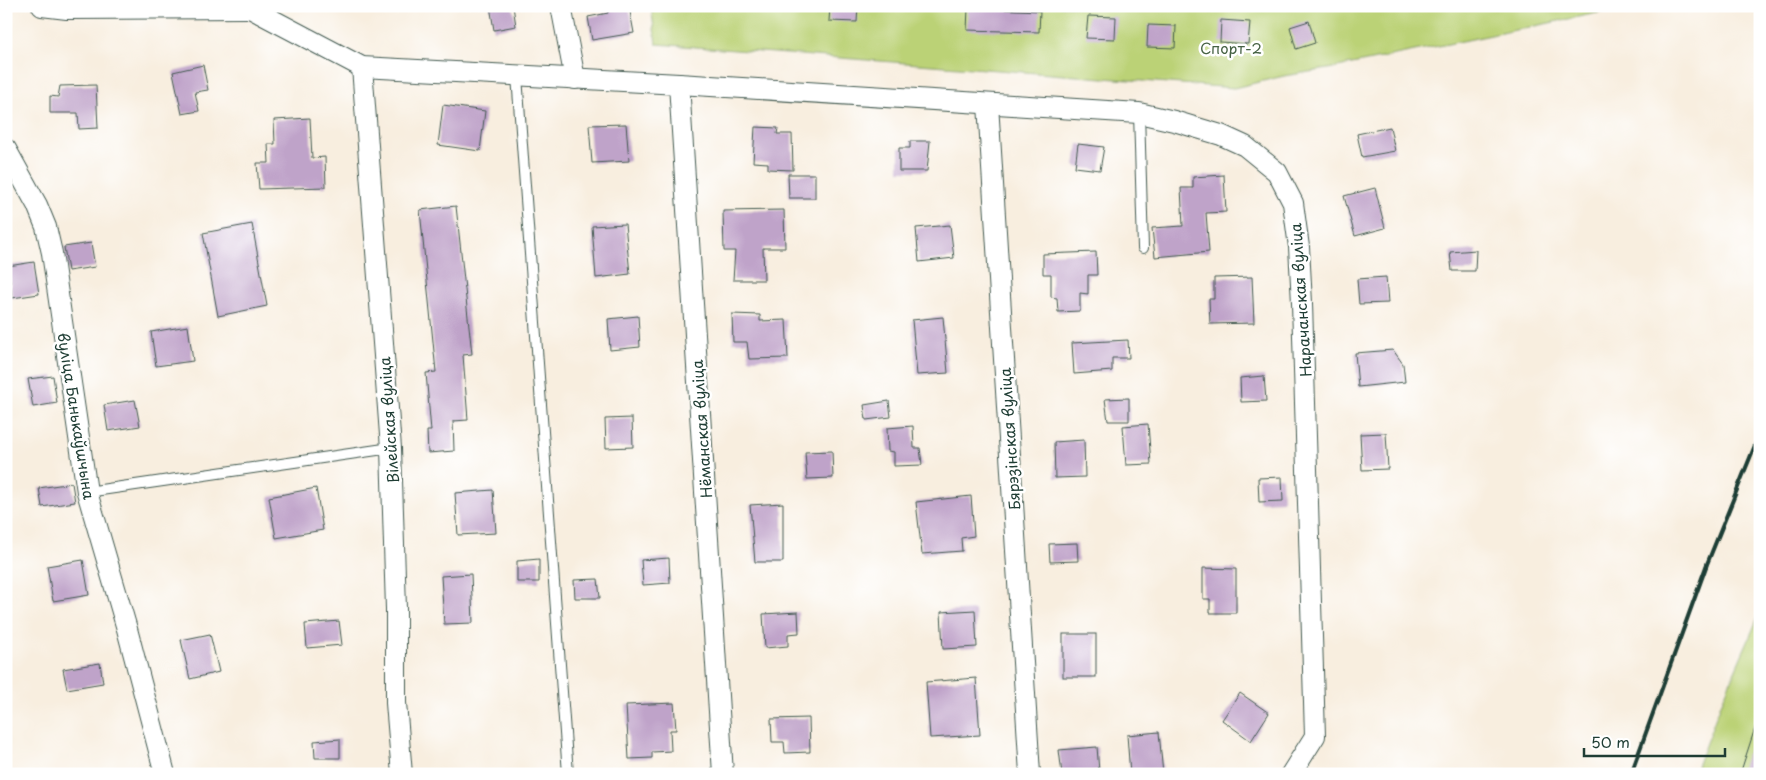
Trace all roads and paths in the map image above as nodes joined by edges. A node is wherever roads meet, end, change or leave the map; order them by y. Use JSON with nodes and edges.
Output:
{"nodes":[{"id":1,"x":42,"y":6,"type":"edge"},
{"id":2,"x":561,"y":6,"type":"edge"},
{"id":3,"x":250,"y":7,"type":"edge"},
{"id":4,"x":362,"y":67,"type":"junction"},
{"id":5,"x":517,"y":76,"type":"junction"},
{"id":6,"x":575,"y":79,"type":"junction"},
{"id":7,"x":679,"y":84,"type":"junction"},
{"id":8,"x":988,"y":104,"type":"junction"},
{"id":9,"x":1139,"y":112,"type":"junction"},
{"id":10,"x":6,"y":149,"type":"edge"},
{"id":11,"x":1143,"y":248,"type":"dead end"},
{"id":12,"x":391,"y":448,"type":"junction"},
{"id":13,"x":87,"y":492,"type":"junction"},
{"id":14,"x":165,"y":774,"type":"edge"},
{"id":15,"x":402,"y":774,"type":"edge"},
{"id":16,"x":568,"y":774,"type":"edge"},
{"id":17,"x":723,"y":774,"type":"edge"},
{"id":18,"x":1030,"y":774,"type":"edge"},
{"id":19,"x":1291,"y":774,"type":"edge"}],
"edges":[{"from":1,"to":3,"type":"street"},
{"from":2,"to":6,"type":"street"},
{"from":3,"to":4,"type":"street"},
{"from":4,"to":5,"type":"street","name":"Нарачанская вуліца"},
{"from":4,"to":12,"type":"street","name":"Вілейская вуліца"},
{"from":5,"to":6,"type":"street","name":"Нарачанская вуліца"},
{"from":5,"to":16,"type":"lane"},
{"from":6,"to":7,"type":"street","name":"Нарачанская вуліца"},
{"from":7,"to":8,"type":"street","name":"Нарачанская вуліца"},
{"from":7,"to":17,"type":"street","name":"Нёманская вуліца"},
{"from":8,"to":9,"type":"street","name":"Нарачанская вуліца"},
{"from":8,"to":18,"type":"street","name":"Бярэзінская вуліца"},
{"from":9,"to":11,"type":"lane"},
{"from":9,"to":19,"type":"street","name":"Нарачанская вуліца"},
{"from":10,"to":13,"type":"street","name":"вуліца Банькаўшчына"},
{"from":12,"to":13,"type":"lane"},
{"from":12,"to":15,"type":"street","name":"Вілейская вуліца"},
{"from":13,"to":14,"type":"street","name":"вуліца Банькаўшчына"}]}
